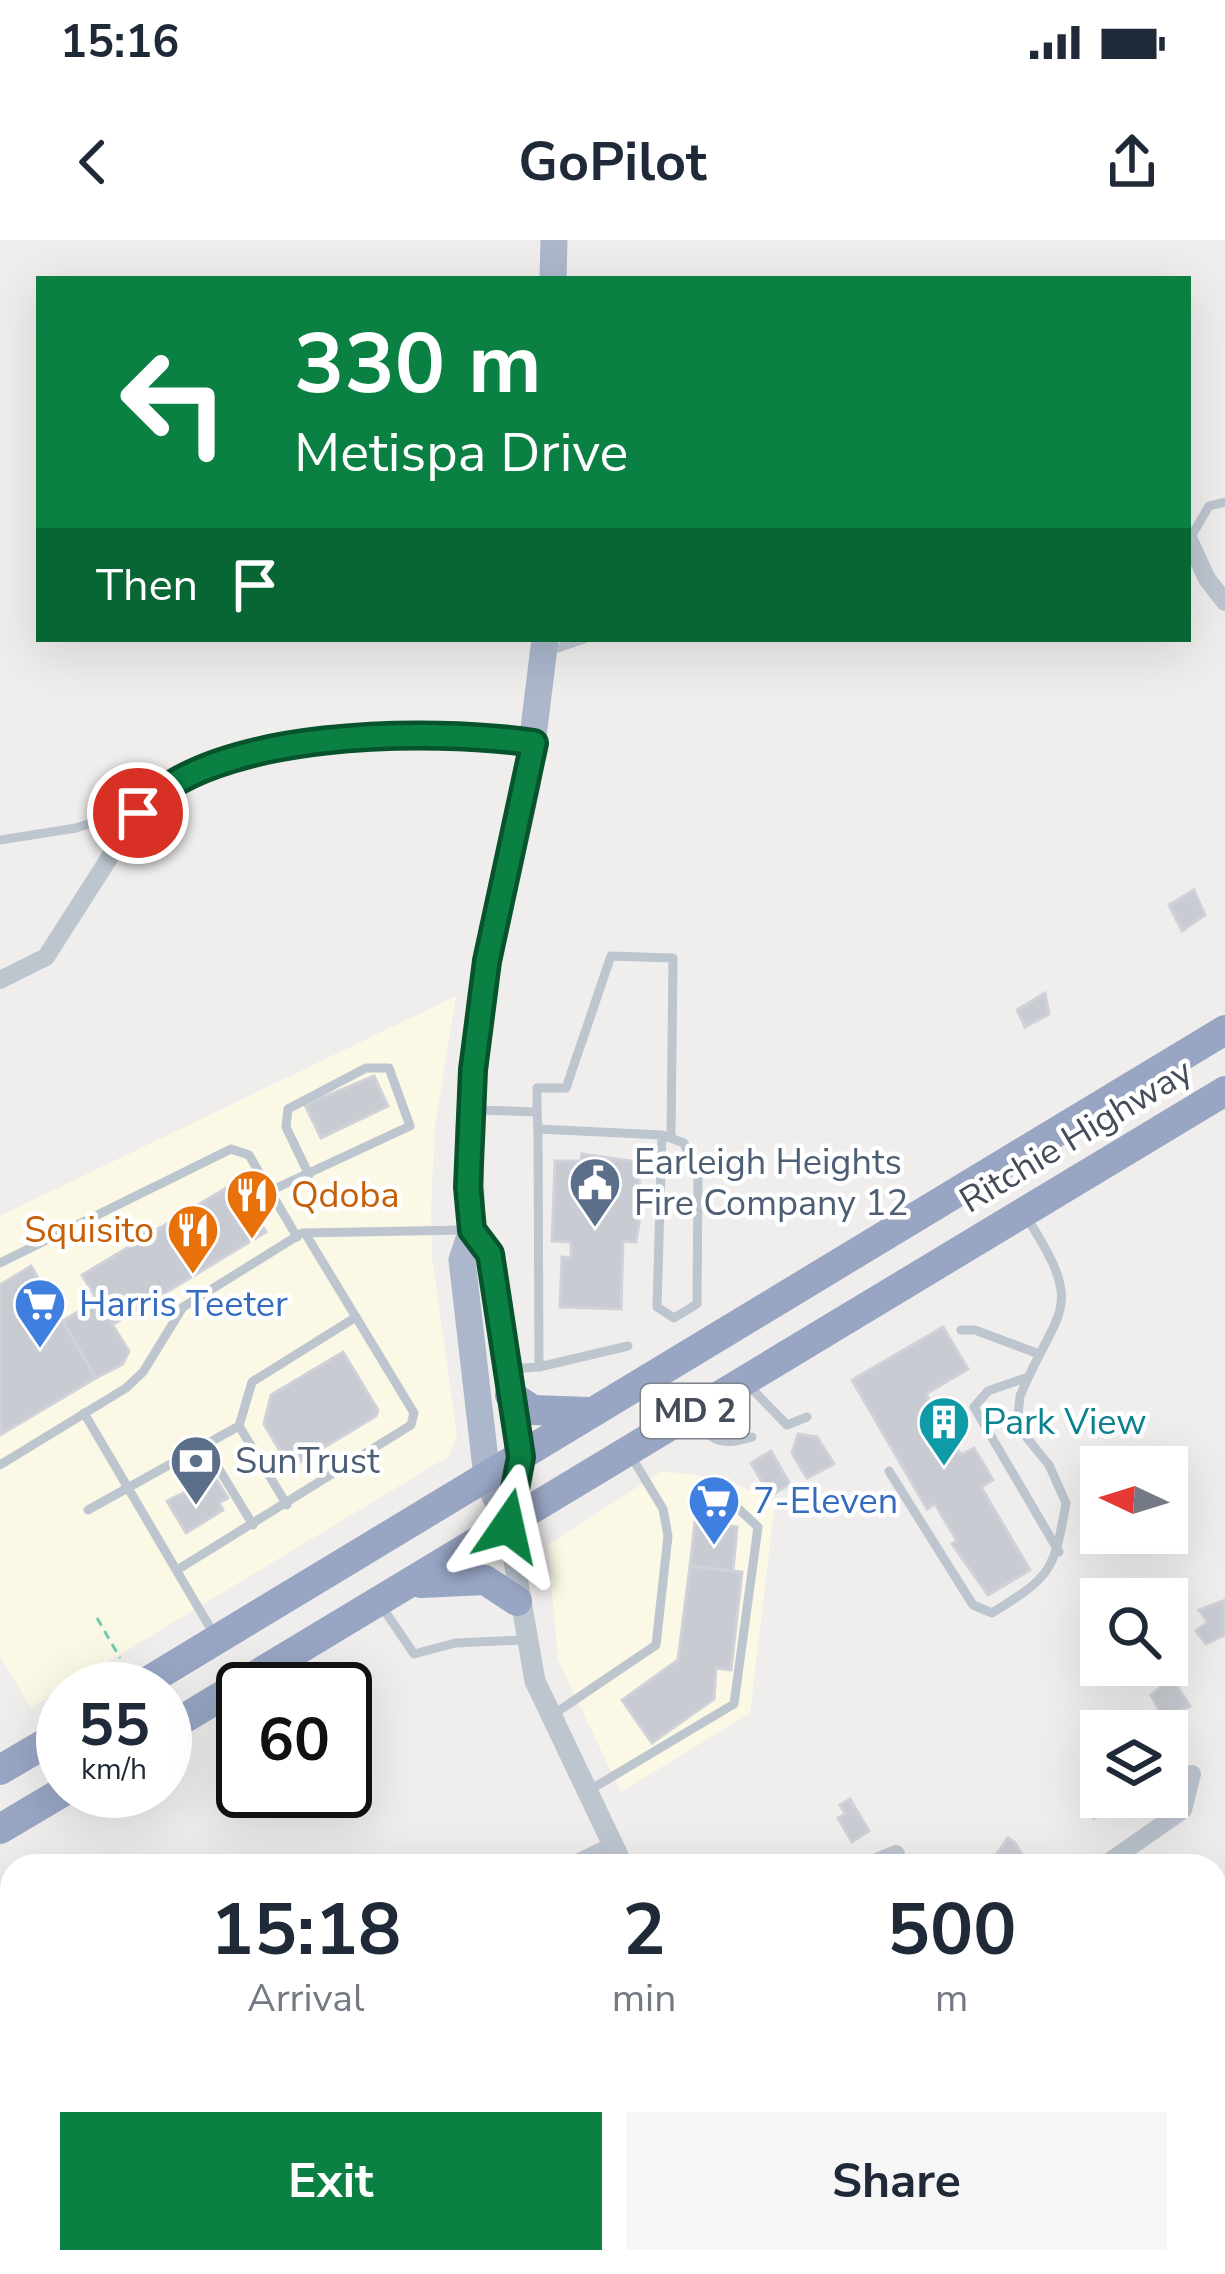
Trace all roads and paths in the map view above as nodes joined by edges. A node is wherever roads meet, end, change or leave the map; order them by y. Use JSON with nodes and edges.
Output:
{"nodes":[{"id":1,"x":554,"y":240,"type":"edge"},
{"id":2,"x":553,"y":276,"type":"edge"},
{"id":3,"x":1225,"y":502,"type":"edge"},
{"id":4,"x":1191,"y":538,"type":"edge"},
{"id":5,"x":1191,"y":542,"type":"edge"},
{"id":6,"x":1225,"y":602,"type":"edge"},
{"id":7,"x":544,"y":646,"type":"edge"},
{"id":8,"x":534,"y":743,"type":"junction"},
{"id":9,"x":144,"y":806,"type":"junction"},
{"id":10,"x":0,"y":839,"type":"edge"},
{"id":11,"x":0,"y":980,"type":"edge"},
{"id":12,"x":1225,"y":1030,"type":"edge"},
{"id":13,"x":1225,"y":1091,"type":"edge"},
{"id":14,"x":471,"y":1110,"type":"junction"},
{"id":15,"x":537,"y":1112,"type":"junction"},
{"id":16,"x":538,"y":1130,"type":"junction"},
{"id":17,"x":667,"y":1136,"type":"junction"},
{"id":18,"x":309,"y":1175,"type":"junction"},
{"id":19,"x":270,"y":1191,"type":"junction"},
{"id":20,"x":1024,"y":1213,"type":"junction"},
{"id":21,"x":472,"y":1230,"type":"junction"},
{"id":22,"x":301,"y":1235,"type":"junction"},
{"id":23,"x":0,"y":1263,"type":"edge"},
{"id":24,"x":356,"y":1316,"type":"junction"},
{"id":25,"x":962,"y":1330,"type":"dead end"},
{"id":26,"x":683,"y":1335,"type":"junction"},
{"id":27,"x":628,"y":1346,"type":"dead end"},
{"id":28,"x":1040,"y":1354,"type":"junction"},
{"id":29,"x":539,"y":1366,"type":"junction"},
{"id":30,"x":1028,"y":1377,"type":"junction"},
{"id":31,"x":745,"y":1382,"type":"junction"},
{"id":32,"x":508,"y":1383,"type":"junction"},
{"id":33,"x":594,"y":1412,"type":"junction"},
{"id":34,"x":692,"y":1413,"type":"junction"},
{"id":35,"x":84,"y":1414,"type":"junction"},
{"id":36,"x":807,"y":1417,"type":"dead end"},
{"id":37,"x":239,"y":1426,"type":"junction"},
{"id":38,"x":752,"y":1437,"type":"dead end"},
{"id":39,"x":203,"y":1442,"type":"junction"},
{"id":40,"x":629,"y":1451,"type":"junction"},
{"id":41,"x":210,"y":1453,"type":"dead end"},
{"id":42,"x":521,"y":1457,"type":"junction"},
{"id":43,"x":0,"y":1465,"type":"edge"},
{"id":44,"x":219,"y":1468,"type":"dead end"},
{"id":45,"x":889,"y":1471,"type":"dead end"},
{"id":46,"x":487,"y":1477,"type":"junction"},
{"id":47,"x":127,"y":1487,"type":"junction"},
{"id":48,"x":727,"y":1498,"type":"dead end"},
{"id":49,"x":287,"y":1504,"type":"junction"},
{"id":50,"x":88,"y":1510,"type":"dead end"},
{"id":51,"x":253,"y":1525,"type":"junction"},
{"id":52,"x":508,"y":1526,"type":"junction"},
{"id":53,"x":1059,"y":1552,"type":"junction"},
{"id":54,"x":177,"y":1570,"type":"junction"},
{"id":55,"x":410,"y":1584,"type":"junction"},
{"id":56,"x":517,"y":1600,"type":"junction"},
{"id":57,"x":379,"y":1602,"type":"junction"},
{"id":58,"x":97,"y":1618,"type":"dead end"},
{"id":59,"x":218,"y":1640,"type":"junction"},
{"id":60,"x":524,"y":1640,"type":"junction"},
{"id":61,"x":120,"y":1658,"type":"dead end"},
{"id":62,"x":181,"y":1662,"type":"edge"},
{"id":63,"x":192,"y":1714,"type":"edge"},
{"id":64,"x":551,"y":1717,"type":"junction"},
{"id":65,"x":36,"y":1748,"type":"edge"},
{"id":66,"x":0,"y":1770,"type":"edge"},
{"id":67,"x":1192,"y":1774,"type":"dead end"},
{"id":68,"x":587,"y":1791,"type":"junction"},
{"id":69,"x":36,"y":1808,"type":"edge"},
{"id":70,"x":0,"y":1829,"type":"edge"},
{"id":71,"x":617,"y":1854,"type":"edge"},
{"id":72,"x":1120,"y":1854,"type":"edge"}],
"edges":[{"from":1,"to":2,"type":"main road"},
{"from":3,"to":4,"type":"lane"},
{"from":5,"to":6,"type":"street"},
{"from":7,"to":8,"type":"main road"},
{"from":8,"to":9,"type":"street"},
{"from":8,"to":14,"type":"main road"},
{"from":9,"to":10,"type":"lane"},
{"from":9,"to":11,"type":"street"},
{"from":12,"to":26,"type":"highway","number":"MD 2"},
{"from":13,"to":20,"type":"highway","name":"Ritchie Highway","number":"MD 2"},
{"from":14,"to":15,"type":"lane"},
{"from":14,"to":21,"type":"main road"},
{"from":15,"to":16,"type":"lane"},
{"from":15,"to":17,"type":"lane"},
{"from":16,"to":17,"type":"lane"},
{"from":16,"to":29,"type":"lane"},
{"from":17,"to":26,"type":"lane"},
{"from":17,"to":26,"type":"lane"},
{"from":18,"to":18,"type":"lane"},
{"from":18,"to":19,"type":"lane"},
{"from":19,"to":22,"type":"lane"},
{"from":19,"to":23,"type":"lane"},
{"from":20,"to":28,"type":"lane"},
{"from":20,"to":31,"type":"highway","name":"Ritchie Highway","number":"MD 2"},
{"from":21,"to":22,"type":"lane"},
{"from":21,"to":32,"type":"main road"},
{"from":21,"to":46,"type":"main road"},
{"from":22,"to":24,"type":"lane"},
{"from":22,"to":35,"type":"lane"},
{"from":24,"to":37,"type":"lane"},
{"from":24,"to":49,"type":"lane"},
{"from":25,"to":28,"type":"lane"},
{"from":26,"to":33,"type":"highway","number":"MD 2"},
{"from":27,"to":29,"type":"lane"},
{"from":28,"to":30,"type":"lane"},
{"from":29,"to":32,"type":"lane"},
{"from":30,"to":53,"type":"lane"},
{"from":30,"to":53,"type":"lane"},
{"from":31,"to":34,"type":"highway","name":"Ritchie Highway","number":"MD 2"},
{"from":31,"to":36,"type":"lane"},
{"from":32,"to":33,"type":"highway"},
{"from":32,"to":42,"type":"main road"},
{"from":33,"to":42,"type":"highway","number":"MD 2"},
{"from":34,"to":38,"type":"lane"},
{"from":34,"to":40,"type":"highway","name":"Ritchie Highway","number":"MD 2"},
{"from":35,"to":43,"type":"lane"},
{"from":35,"to":47,"type":"lane"},
{"from":37,"to":39,"type":"lane"},
{"from":37,"to":49,"type":"lane"},
{"from":39,"to":41,"type":"lane"},
{"from":39,"to":47,"type":"lane"},
{"from":40,"to":52,"type":"highway","name":"Ritchie Highway","number":"MD 2"},
{"from":40,"to":64,"type":"lane"},
{"from":42,"to":46,"type":"highway","number":"MD 2"},
{"from":42,"to":52,"type":"main road"},
{"from":44,"to":51,"type":"lane"},
{"from":45,"to":53,"type":"lane"},
{"from":46,"to":52,"type":"main road"},
{"from":46,"to":59,"type":"highway","number":"MD 2"},
{"from":47,"to":50,"type":"lane"},
{"from":47,"to":54,"type":"lane"},
{"from":48,"to":68,"type":"lane"},
{"from":49,"to":51,"type":"lane"},
{"from":51,"to":54,"type":"lane"},
{"from":52,"to":55,"type":"highway","name":"Ritchie Highway","number":"MD 2"},
{"from":52,"to":56,"type":"street"},
{"from":54,"to":59,"type":"lane"},
{"from":55,"to":56,"type":"highway"},
{"from":55,"to":57,"type":"highway","name":"Ritchie Highway","number":"MD 2"},
{"from":56,"to":60,"type":"street"},
{"from":57,"to":60,"type":"lane"},
{"from":57,"to":63,"type":"highway","name":"Ritchie Highway","number":"MD 2"},
{"from":58,"to":61,"type":"path"},
{"from":59,"to":62,"type":"highway","number":"MD 2"},
{"from":60,"to":64,"type":"street"},
{"from":64,"to":68,"type":"street"},
{"from":65,"to":66,"type":"highway"},
{"from":67,"to":72,"type":"street"},
{"from":68,"to":71,"type":"street"},
{"from":69,"to":70,"type":"highway"}]}
